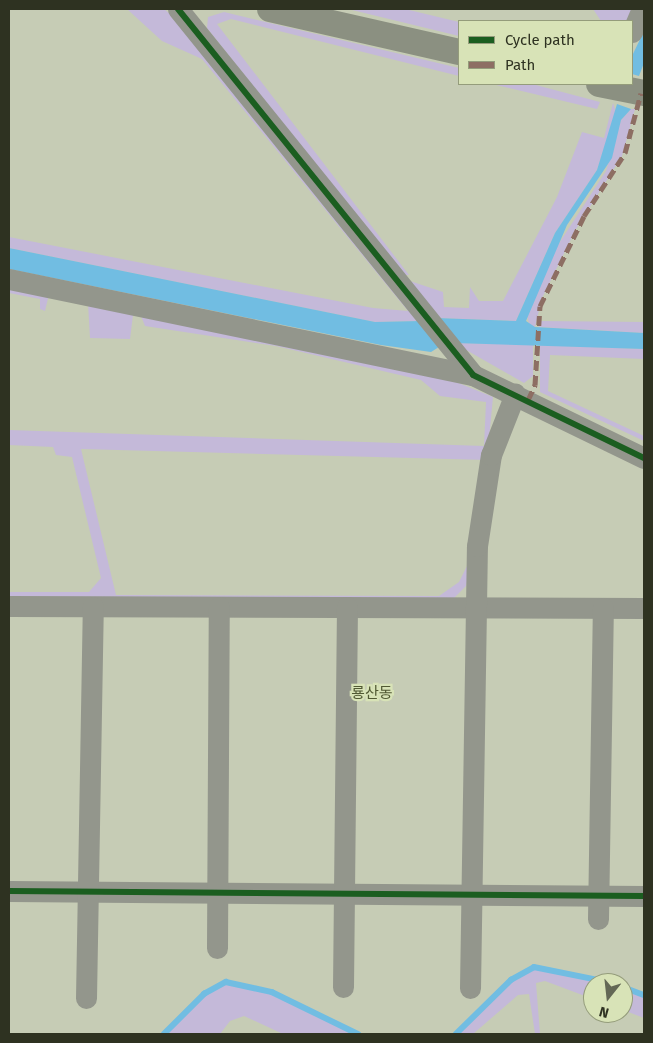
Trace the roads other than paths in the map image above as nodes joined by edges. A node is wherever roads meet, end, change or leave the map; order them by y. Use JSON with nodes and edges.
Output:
{"nodes":[{"id":1,"x":178,"y":9,"type":"edge"},
{"id":2,"x":270,"y":9,"type":"edge"},
{"id":3,"x":642,"y":9,"type":"edge"},
{"id":4,"x":633,"y":30,"type":"edge"},
{"id":5,"x":458,"y":52,"type":"edge"},
{"id":6,"x":9,"y":279,"type":"edge"},
{"id":7,"x":473,"y":375,"type":"junction"},
{"id":8,"x":515,"y":394,"type":"junction"},
{"id":9,"x":644,"y":458,"type":"edge"},
{"id":10,"x":9,"y":606,"type":"edge"},
{"id":11,"x":93,"y":606,"type":"junction"},
{"id":12,"x":219,"y":607,"type":"junction"},
{"id":13,"x":347,"y":607,"type":"junction"},
{"id":14,"x":475,"y":608,"type":"junction"},
{"id":15,"x":602,"y":608,"type":"junction"},
{"id":16,"x":644,"y":608,"type":"edge"},
{"id":17,"x":9,"y":891,"type":"edge"},
{"id":18,"x":88,"y":892,"type":"junction"},
{"id":19,"x":342,"y":892,"type":"junction"},
{"id":20,"x":218,"y":894,"type":"junction"},
{"id":21,"x":472,"y":894,"type":"junction"},
{"id":22,"x":598,"y":896,"type":"junction"},
{"id":23,"x":644,"y":896,"type":"edge"},
{"id":24,"x":598,"y":919,"type":"dead end"},
{"id":25,"x":217,"y":948,"type":"dead end"},
{"id":26,"x":343,"y":987,"type":"dead end"},
{"id":27,"x":470,"y":988,"type":"dead end"},
{"id":28,"x":86,"y":998,"type":"dead end"}],
"edges":[{"from":1,"to":7,"type":"street"},
{"from":2,"to":5,"type":"main road"},
{"from":3,"to":4,"type":"street"},
{"from":6,"to":7,"type":"street"},
{"from":7,"to":8,"type":"street"},
{"from":8,"to":9,"type":"street"},
{"from":8,"to":14,"type":"street"},
{"from":10,"to":11,"type":"street"},
{"from":11,"to":12,"type":"street"},
{"from":11,"to":18,"type":"street"},
{"from":12,"to":13,"type":"street"},
{"from":12,"to":20,"type":"street"},
{"from":13,"to":14,"type":"street"},
{"from":13,"to":19,"type":"street"},
{"from":14,"to":15,"type":"street"},
{"from":14,"to":21,"type":"street"},
{"from":15,"to":16,"type":"street"},
{"from":15,"to":22,"type":"street"},
{"from":17,"to":18,"type":"street"},
{"from":18,"to":20,"type":"street"},
{"from":18,"to":28,"type":"street"},
{"from":19,"to":20,"type":"street"},
{"from":19,"to":21,"type":"street"},
{"from":19,"to":26,"type":"street"},
{"from":20,"to":25,"type":"street"},
{"from":21,"to":22,"type":"street"},
{"from":21,"to":27,"type":"street"},
{"from":22,"to":23,"type":"street"},
{"from":22,"to":24,"type":"street"}]}
